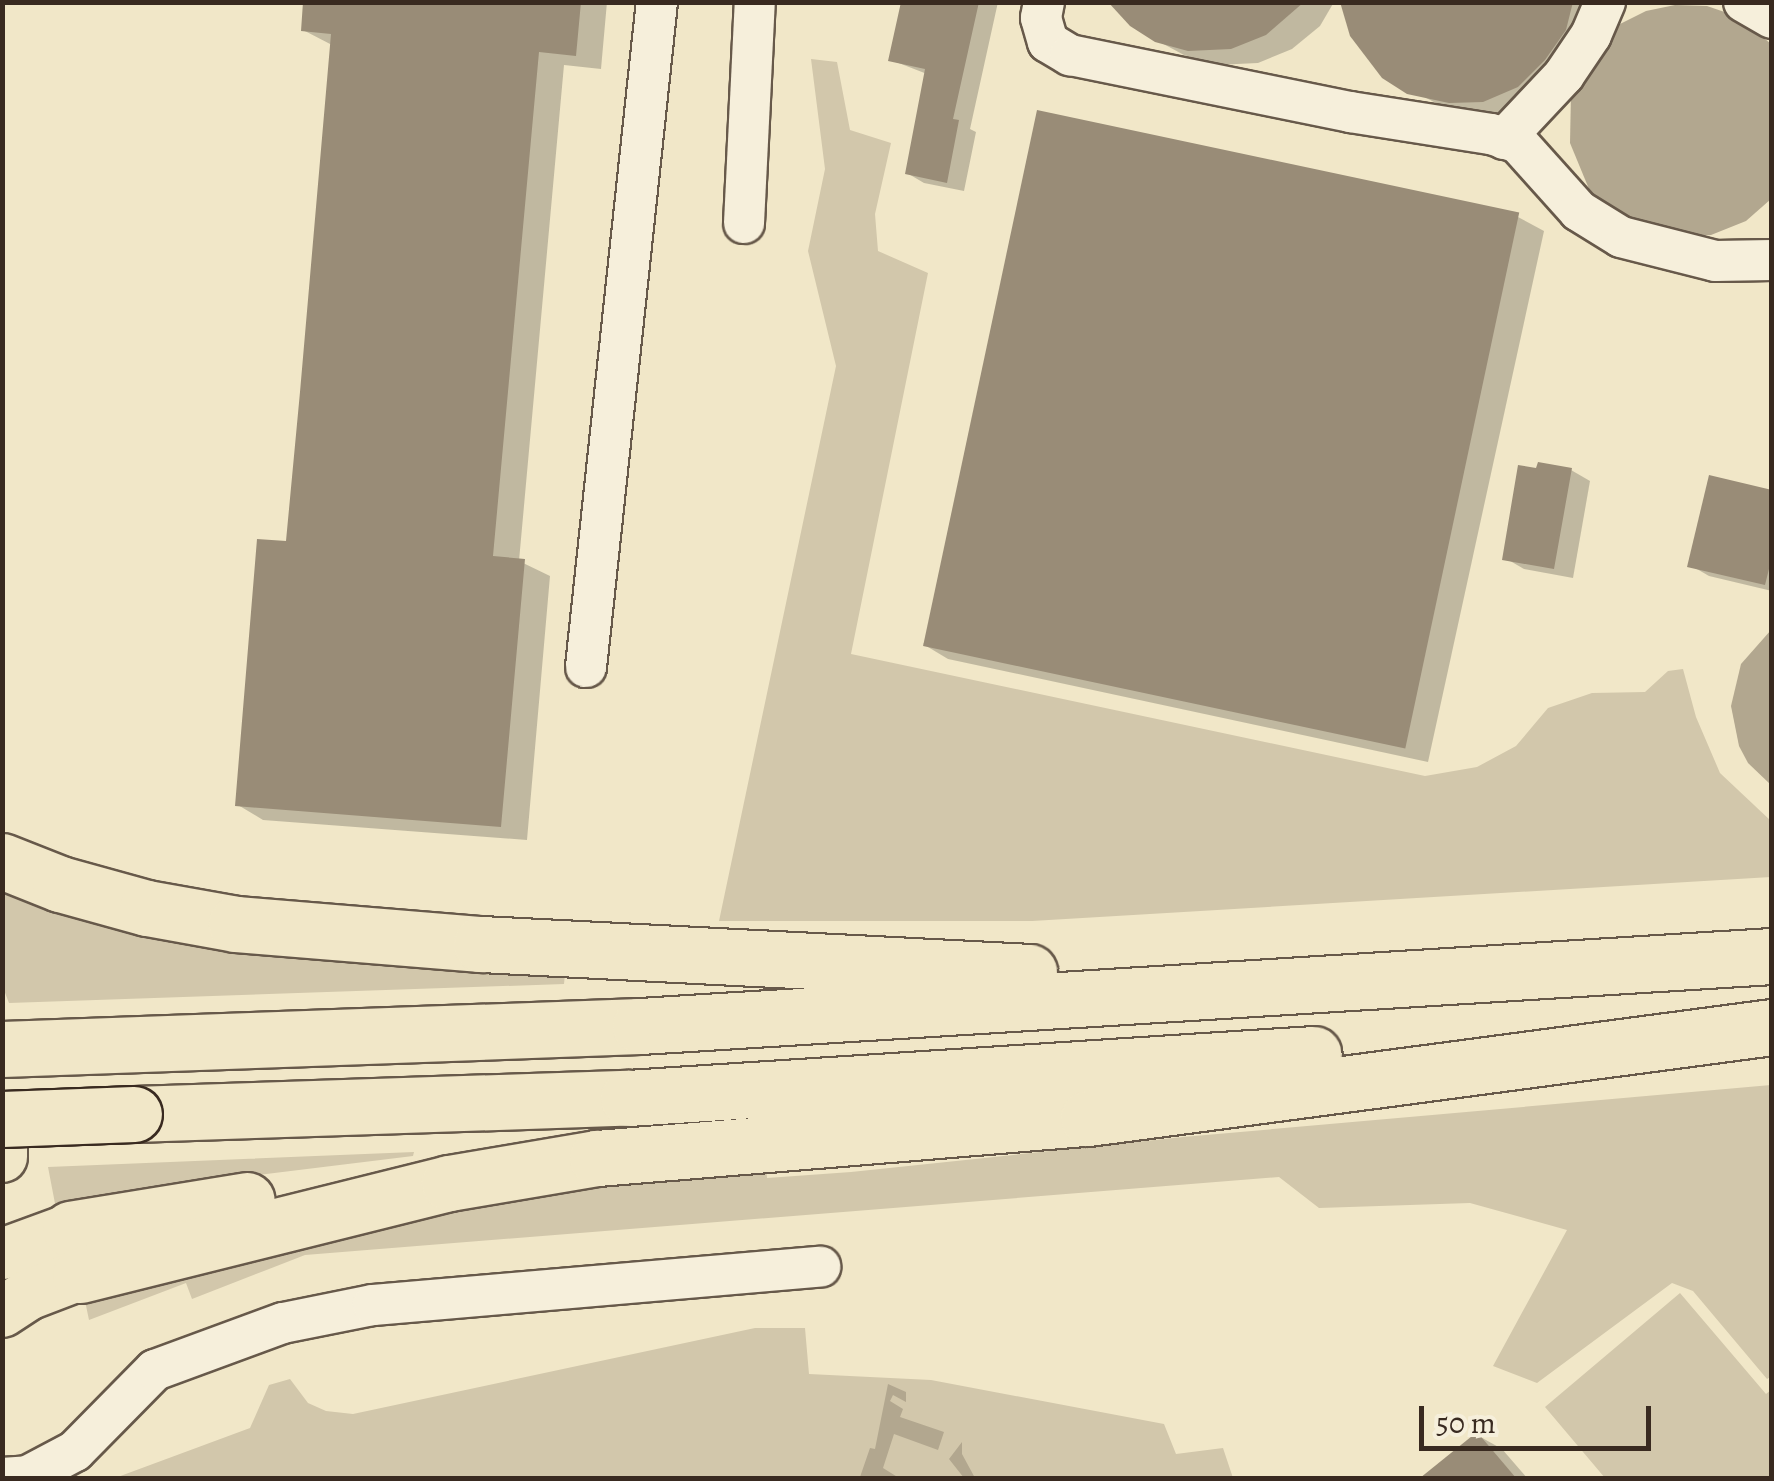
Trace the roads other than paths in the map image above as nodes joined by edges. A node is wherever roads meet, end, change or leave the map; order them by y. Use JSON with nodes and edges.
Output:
{"nodes":[{"id":1,"x":657,"y":2,"type":"edge"},
{"id":2,"x":755,"y":2,"type":"edge"},
{"id":3,"x":1044,"y":2,"type":"edge"},
{"id":4,"x":1605,"y":2,"type":"edge"},
{"id":5,"x":1744,"y":2,"type":"edge"},
{"id":6,"x":1772,"y":18,"type":"edge"},
{"id":7,"x":1504,"y":139,"type":"junction"},
{"id":8,"x":744,"y":224,"type":"dead end"},
{"id":9,"x":1772,"y":260,"type":"edge"},
{"id":10,"x":586,"y":667,"type":"dead end"},
{"id":11,"x":2,"y":861,"type":"edge"},
{"id":12,"x":1772,"y":956,"type":"edge"},
{"id":13,"x":1304,"y":986,"type":"junction"},
{"id":14,"x":1772,"y":1026,"type":"edge"},
{"id":15,"x":2,"y":1049,"type":"edge"},
{"id":16,"x":2,"y":1118,"type":"edge"},
{"id":17,"x":2,"y":1158,"type":"edge"},
{"id":18,"x":75,"y":1252,"type":"junction"},
{"id":19,"x":2,"y":1254,"type":"edge"},
{"id":20,"x":820,"y":1267,"type":"dead end"},
{"id":21,"x":2,"y":1312,"type":"edge"},
{"id":22,"x":2,"y":1478,"type":"edge"}],
"edges":[{"from":1,"to":10,"type":"lane"},
{"from":2,"to":8,"type":"lane"},
{"from":3,"to":7,"type":"lane"},
{"from":4,"to":7,"type":"lane"},
{"from":5,"to":6,"type":"lane"},
{"from":7,"to":9,"type":"lane"},
{"from":11,"to":13,"type":"highway"},
{"from":12,"to":13,"type":"highway"},
{"from":13,"to":15,"type":"highway"},
{"from":14,"to":16,"type":"highway","bridge":true},
{"from":14,"to":18,"type":"highway"},
{"from":16,"to":17,"type":"main road"},
{"from":18,"to":19,"type":"main road"},
{"from":18,"to":21,"type":"main road"},
{"from":20,"to":22,"type":"lane"}]}
